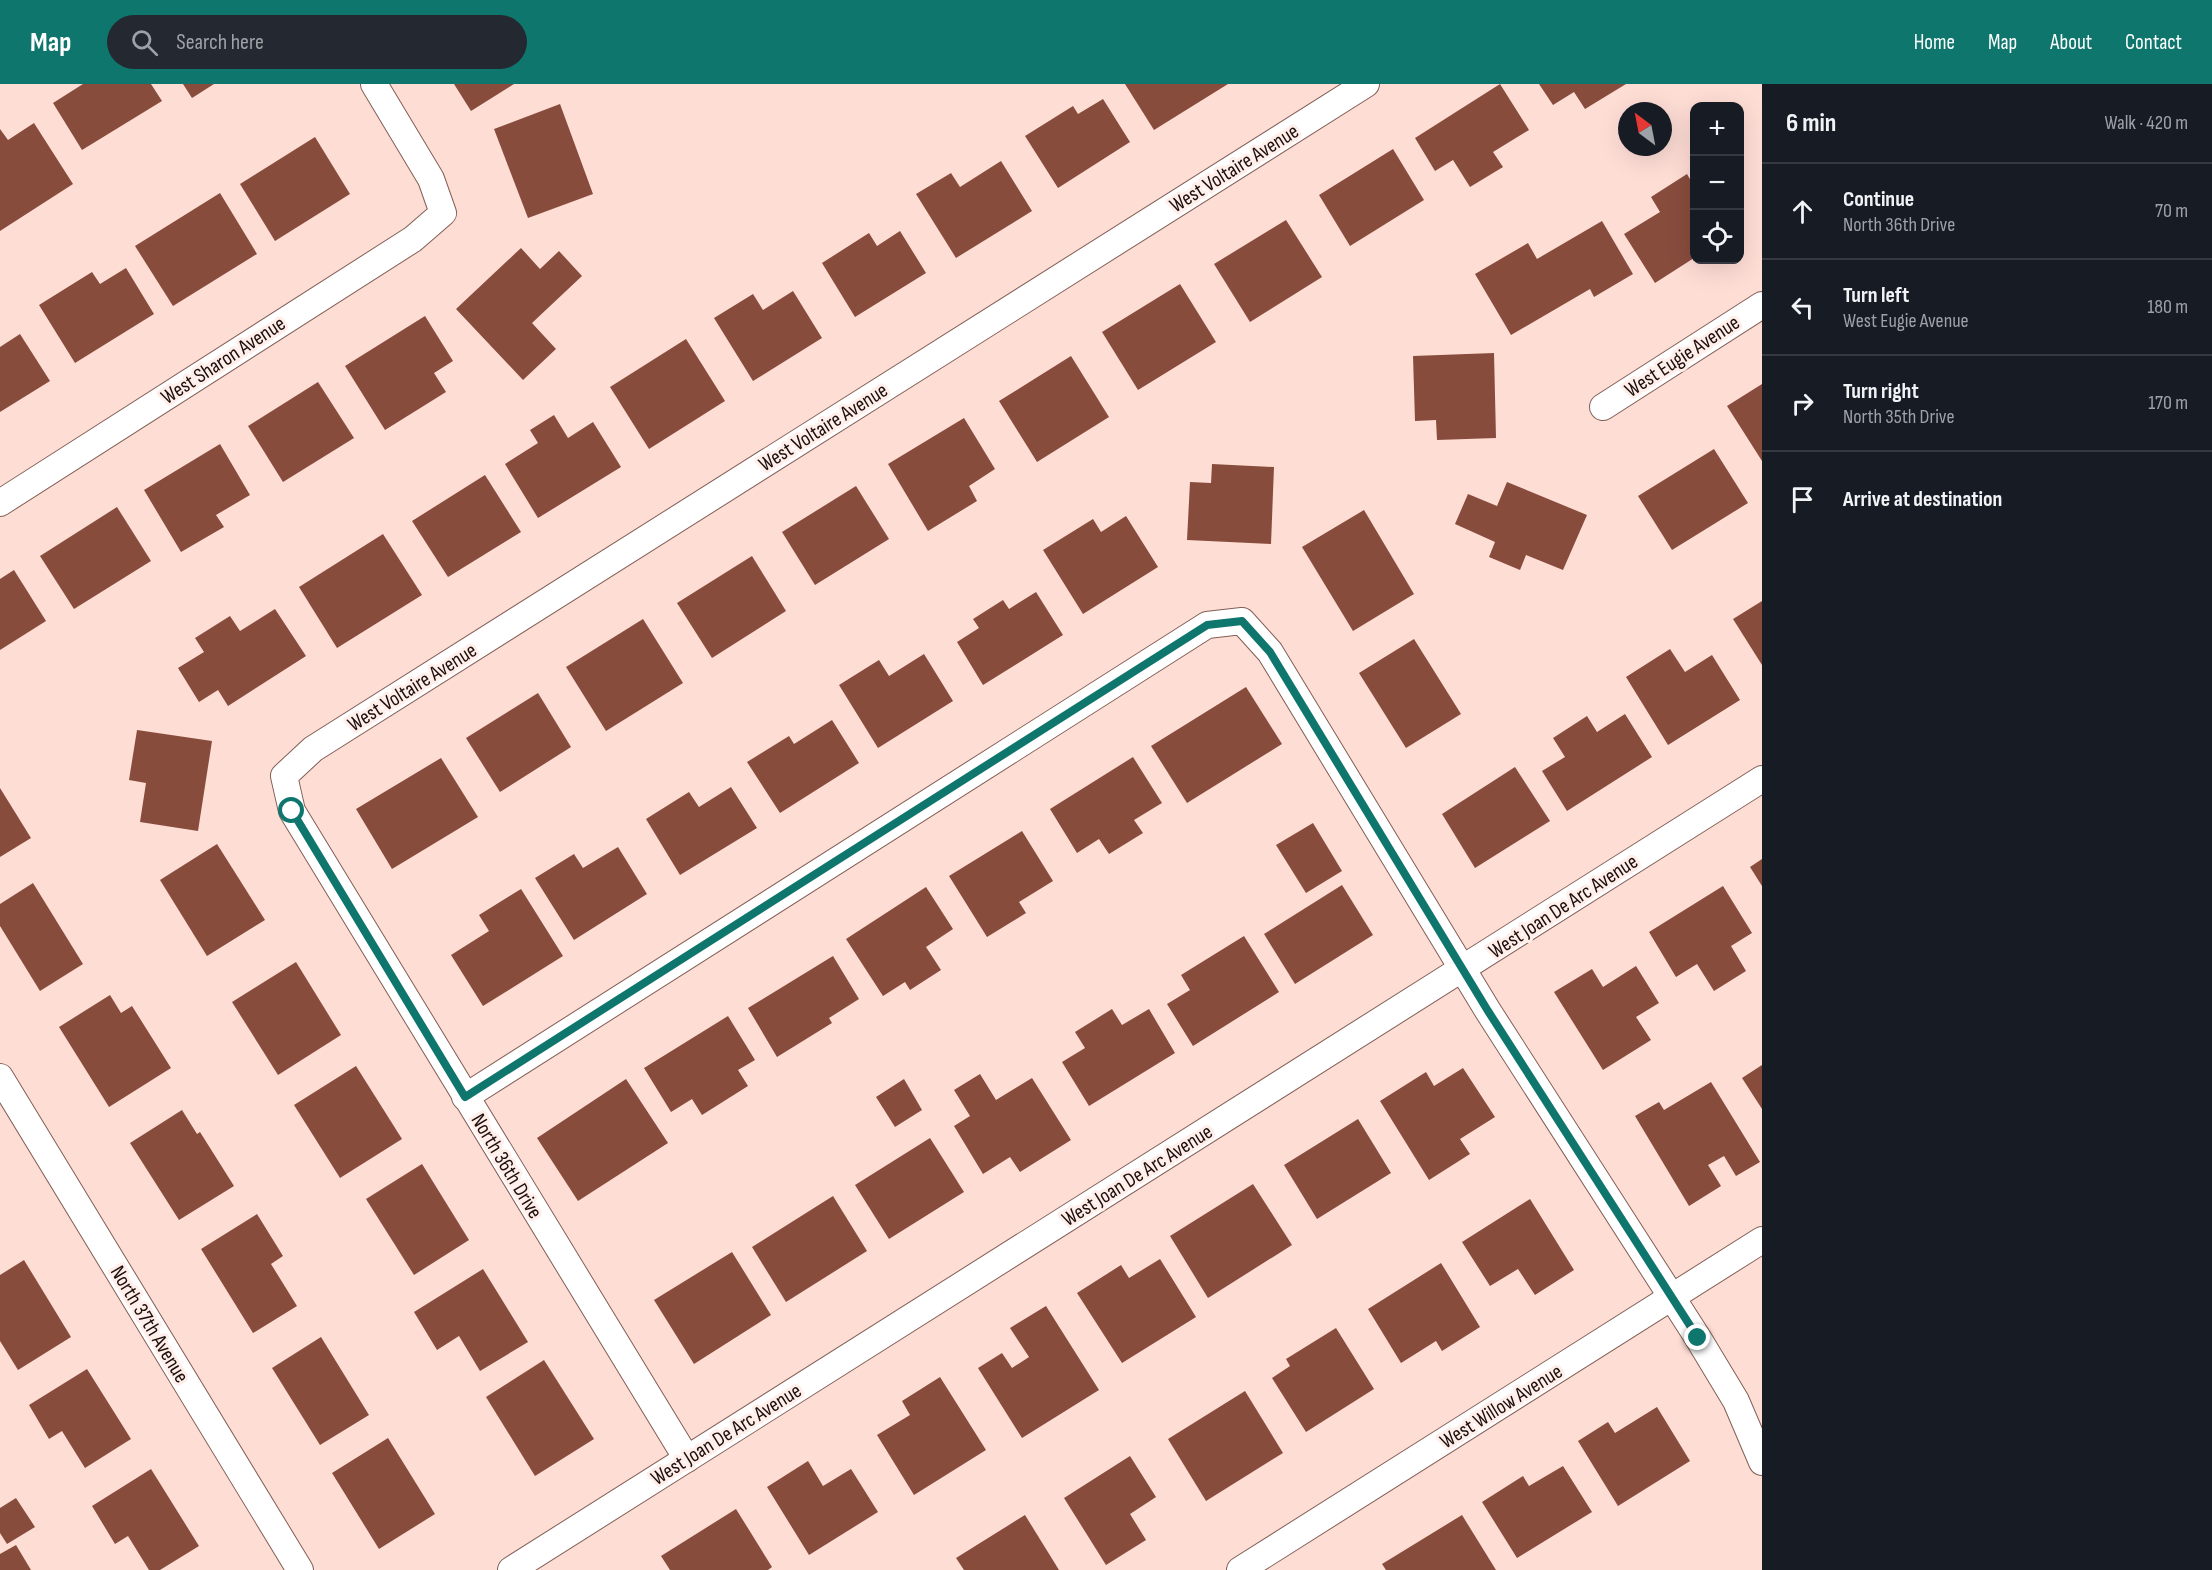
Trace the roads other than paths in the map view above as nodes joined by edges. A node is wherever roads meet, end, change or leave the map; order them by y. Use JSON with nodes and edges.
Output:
{"nodes":[{"id":1,"x":374,"y":84,"type":"edge"},
{"id":2,"x":1366,"y":84,"type":"edge"},
{"id":3,"x":1762,"y":305,"type":"edge"},
{"id":4,"x":1603,"y":407,"type":"dead end"},
{"id":5,"x":0,"y":503,"type":"edge"},
{"id":6,"x":284,"y":776,"type":"joint"},
{"id":7,"x":1762,"y":779,"type":"edge"},
{"id":8,"x":1463,"y":969,"type":"junction"},
{"id":9,"x":0,"y":1077,"type":"edge"},
{"id":10,"x":465,"y":1097,"type":"junction"},
{"id":11,"x":1762,"y":1240,"type":"edge"},
{"id":12,"x":1673,"y":1297,"type":"junction"},
{"id":13,"x":687,"y":1459,"type":"junction"},
{"id":14,"x":1762,"y":1462,"type":"edge"},
{"id":15,"x":300,"y":1570,"type":"edge"},
{"id":16,"x":511,"y":1570,"type":"edge"},
{"id":17,"x":1240,"y":1570,"type":"edge"}],
"edges":[{"from":1,"to":5,"type":"street","name":"West Sharon Avenue"},
{"from":2,"to":6,"type":"street","name":"West Voltaire Avenue"},
{"from":3,"to":4,"type":"street","name":"West Eugie Avenue"},
{"from":6,"to":10,"type":"street","name":"North 36th Drive"},
{"from":7,"to":8,"type":"street","name":"West Joan De Arc Avenue"},
{"from":8,"to":10,"type":"street"},
{"from":8,"to":12,"type":"street"},
{"from":8,"to":13,"type":"street","name":"West Joan De Arc Avenue"},
{"from":9,"to":15,"type":"street","name":"North 37th Avenue"},
{"from":10,"to":13,"type":"street","name":"North 36th Drive"},
{"from":11,"to":12,"type":"street","name":"West Willow Avenue"},
{"from":12,"to":14,"type":"street"},
{"from":12,"to":17,"type":"street","name":"West Willow Avenue"},
{"from":13,"to":16,"type":"street","name":"West Joan De Arc Avenue"}]}
